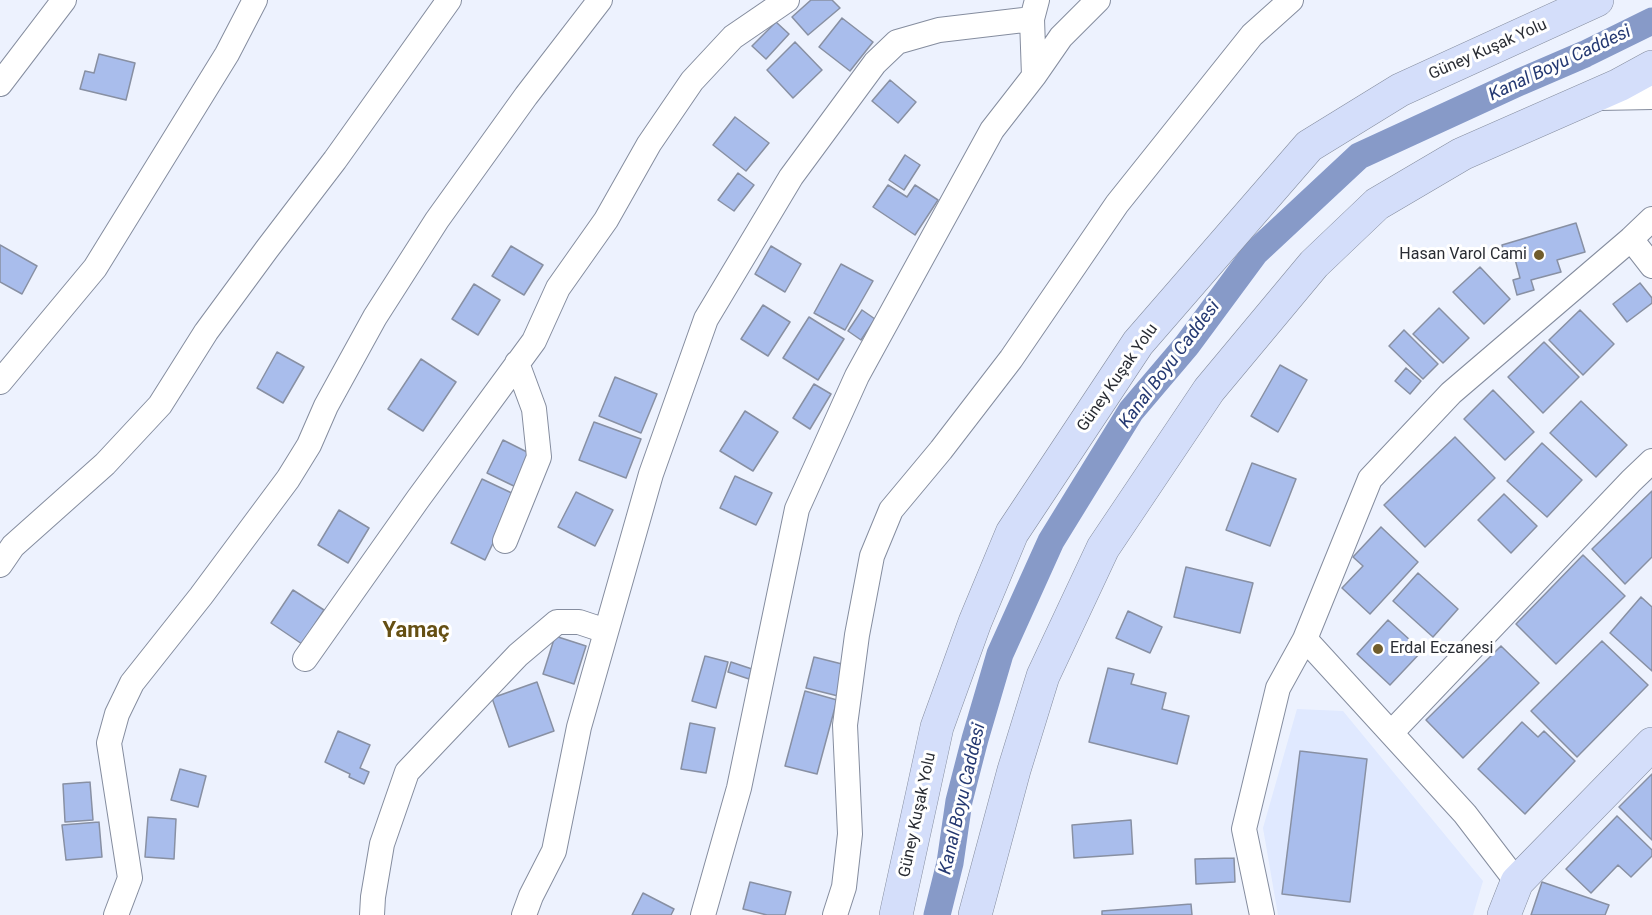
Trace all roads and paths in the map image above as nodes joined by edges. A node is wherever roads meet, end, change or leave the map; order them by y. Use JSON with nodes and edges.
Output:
{"nodes":[{"id":1,"x":64,"y":0,"type":"edge"},
{"id":2,"x":255,"y":0,"type":"edge"},
{"id":3,"x":449,"y":0,"type":"edge"},
{"id":4,"x":600,"y":0,"type":"edge"},
{"id":5,"x":787,"y":0,"type":"edge"},
{"id":6,"x":1098,"y":0,"type":"edge"},
{"id":7,"x":1291,"y":0,"type":"edge"},
{"id":8,"x":1597,"y":0,"type":"edge"},
{"id":9,"x":1034,"y":10,"type":"edge"},
{"id":10,"x":1652,"y":67,"type":"edge"},
{"id":11,"x":1034,"y":76,"type":"junction"},
{"id":12,"x":0,"y":84,"type":"edge"},
{"id":13,"x":1652,"y":97,"type":"edge"},
{"id":14,"x":1588,"y":99,"type":"junction"},
{"id":15,"x":1652,"y":219,"type":"edge"},
{"id":16,"x":1631,"y":239,"type":"junction"},
{"id":17,"x":1652,"y":266,"type":"edge"},
{"id":18,"x":517,"y":363,"type":"junction"},
{"id":19,"x":0,"y":382,"type":"edge"},
{"id":20,"x":1652,"y":461,"type":"edge"},
{"id":21,"x":505,"y":541,"type":"dead end"},
{"id":22,"x":0,"y":565,"type":"edge"},
{"id":23,"x":606,"y":631,"type":"junction"},
{"id":24,"x":1305,"y":639,"type":"junction"},
{"id":25,"x":305,"y":660,"type":"dead end"},
{"id":26,"x":1391,"y":733,"type":"junction"},
{"id":27,"x":1652,"y":744,"type":"edge"},
{"id":28,"x":1517,"y":882,"type":"junction"},
{"id":29,"x":116,"y":915,"type":"edge"},
{"id":30,"x":372,"y":915,"type":"edge"},
{"id":31,"x":524,"y":915,"type":"edge"},
{"id":32,"x":703,"y":915,"type":"edge"},
{"id":33,"x":835,"y":915,"type":"edge"},
{"id":34,"x":896,"y":915,"type":"edge"},
{"id":35,"x":975,"y":915,"type":"edge"},
{"id":36,"x":1262,"y":915,"type":"edge"},
{"id":37,"x":1504,"y":915,"type":"edge"}],
"edges":[{"from":1,"to":12,"type":"street"},
{"from":2,"to":19,"type":"street"},
{"from":3,"to":22,"type":"street"},
{"from":4,"to":29,"type":"street"},
{"from":5,"to":18,"type":"street"},
{"from":6,"to":11,"type":"street"},
{"from":7,"to":33,"type":"street"},
{"from":8,"to":34,"type":"main road","name":"Güney Kuşak Yolu"},
{"from":9,"to":11,"type":"street"},
{"from":9,"to":23,"type":"street"},
{"from":10,"to":14,"type":"main road"},
{"from":11,"to":32,"type":"street"},
{"from":13,"to":14,"type":"street"},
{"from":14,"to":35,"type":"main road"},
{"from":15,"to":16,"type":"street"},
{"from":16,"to":17,"type":"street"},
{"from":16,"to":24,"type":"street"},
{"from":18,"to":21,"type":"street"},
{"from":18,"to":25,"type":"street"},
{"from":20,"to":26,"type":"street"},
{"from":23,"to":30,"type":"street"},
{"from":23,"to":31,"type":"street"},
{"from":24,"to":26,"type":"street"},
{"from":24,"to":36,"type":"street"},
{"from":26,"to":28,"type":"street"},
{"from":27,"to":28,"type":"main road"},
{"from":28,"to":37,"type":"main road"}]}
